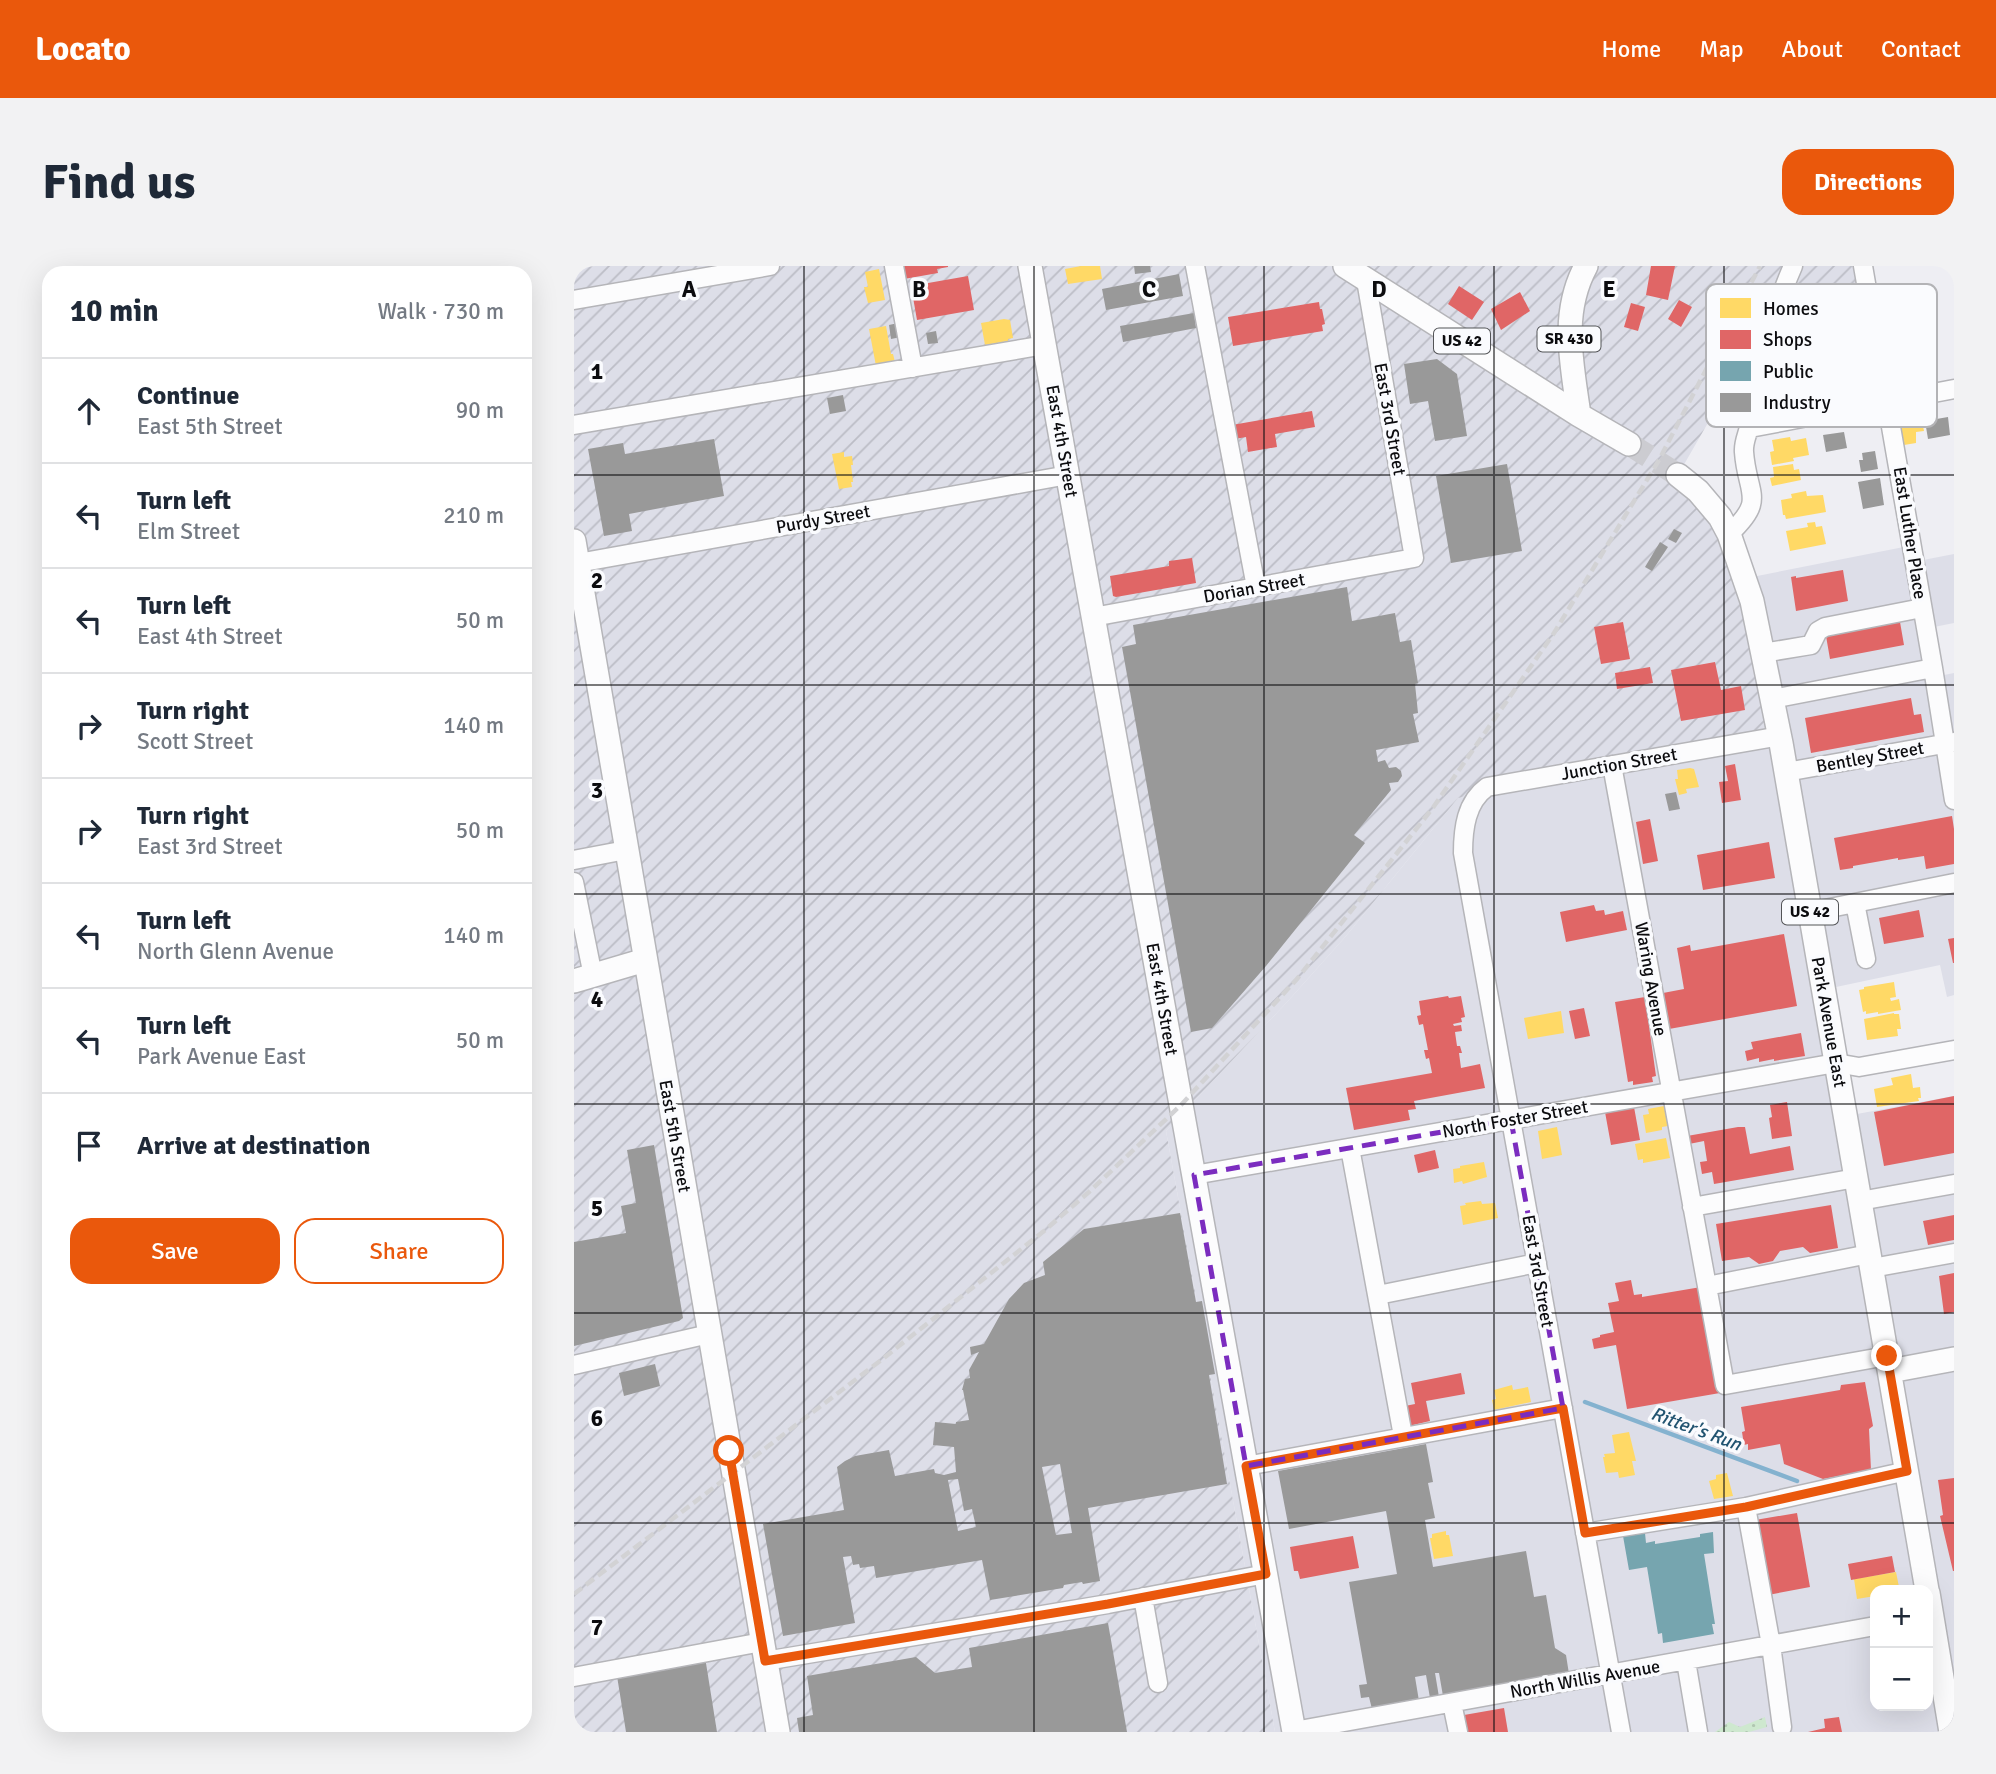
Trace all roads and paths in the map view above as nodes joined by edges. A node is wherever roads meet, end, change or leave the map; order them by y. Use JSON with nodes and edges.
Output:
{"nodes":[{"id":1,"x":770,"y":266,"type":"edge"},
{"id":2,"x":894,"y":266,"type":"edge"},
{"id":3,"x":1030,"y":266,"type":"edge"},
{"id":4,"x":1195,"y":266,"type":"edge"},
{"id":5,"x":1345,"y":266,"type":"edge"},
{"id":6,"x":1586,"y":266,"type":"edge"},
{"id":7,"x":1793,"y":266,"type":"edge"},
{"id":8,"x":1863,"y":266,"type":"edge"},
{"id":9,"x":1366,"y":279,"type":"junction"},
{"id":10,"x":1785,"y":284,"type":"edge"},
{"id":11,"x":1866,"y":284,"type":"edge"},
{"id":12,"x":574,"y":300,"type":"edge"},
{"id":13,"x":1045,"y":345,"type":"junction"},
{"id":14,"x":913,"y":368,"type":"junction"},
{"id":15,"x":1579,"y":415,"type":"junction"},
{"id":16,"x":574,"y":425,"type":"edge"},
{"id":17,"x":1755,"y":427,"type":"edge"},
{"id":18,"x":1892,"y":427,"type":"edge"},
{"id":19,"x":1750,"y":428,"type":"joint"},
{"id":20,"x":1629,"y":444,"type":"tunnel mouth"},
{"id":21,"x":1068,"y":475,"type":"junction"},
{"id":22,"x":1678,"y":475,"type":"tunnel mouth"},
{"id":23,"x":1729,"y":534,"type":"junction"},
{"id":24,"x":576,"y":552,"type":"edge"},
{"id":25,"x":1414,"y":558,"type":"joint"},
{"id":26,"x":1256,"y":587,"type":"junction"},
{"id":27,"x":1922,"y":608,"type":"junction"},
{"id":28,"x":1094,"y":617,"type":"junction"},
{"id":29,"x":1763,"y":653,"type":"junction"},
{"id":30,"x":1934,"y":668,"type":"junction"},
{"id":31,"x":1772,"y":699,"type":"junction"},
{"id":32,"x":1780,"y":736,"type":"junction"},
{"id":33,"x":1949,"y":743,"type":"edge"},
{"id":34,"x":1612,"y":765,"type":"junction"},
{"id":35,"x":1786,"y":772,"type":"junction"},
{"id":36,"x":1954,"y":800,"type":"edge"},
{"id":37,"x":1469,"y":810,"type":"joint"},
{"id":38,"x":626,"y":850,"type":"junction"},
{"id":39,"x":574,"y":860,"type":"edge"},
{"id":40,"x":574,"y":883,"type":"edge"},
{"id":41,"x":1954,"y":883,"type":"edge"},
{"id":42,"x":1855,"y":904,"type":"junction"},
{"id":43,"x":1810,"y":912,"type":"junction"},
{"id":44,"x":1866,"y":959,"type":"dead end"},
{"id":45,"x":645,"y":960,"type":"junction"},
{"id":46,"x":583,"y":979,"type":"edge"},
{"id":47,"x":1954,"y":1050,"type":"edge"},
{"id":48,"x":1836,"y":1063,"type":"junction"},
{"id":49,"x":1671,"y":1092,"type":"junction"},
{"id":50,"x":1511,"y":1119,"type":"junction"},
{"id":51,"x":1350,"y":1148,"type":"junction"},
{"id":52,"x":1194,"y":1175,"type":"junction"},
{"id":53,"x":1856,"y":1178,"type":"junction"},
{"id":54,"x":1954,"y":1184,"type":"edge"},
{"id":55,"x":1690,"y":1201,"type":"junction"},
{"id":56,"x":1860,"y":1201,"type":"junction"},
{"id":57,"x":1954,"y":1253,"type":"edge"},
{"id":58,"x":1871,"y":1261,"type":"junction"},
{"id":59,"x":1537,"y":1263,"type":"junction"},
{"id":60,"x":1707,"y":1286,"type":"junction"},
{"id":61,"x":1378,"y":1294,"type":"junction"},
{"id":62,"x":709,"y":1334,"type":"junction"},
{"id":63,"x":1954,"y":1359,"type":"edge"},
{"id":64,"x":1888,"y":1363,"type":"junction"},
{"id":65,"x":574,"y":1365,"type":"edge"},
{"id":66,"x":1563,"y":1408,"type":"junction"},
{"id":67,"x":1403,"y":1436,"type":"junction"},
{"id":68,"x":1246,"y":1466,"type":"junction"},
{"id":69,"x":1907,"y":1471,"type":"junction"},
{"id":70,"x":1746,"y":1507,"type":"junction"},
{"id":71,"x":1585,"y":1533,"type":"junction"},
{"id":72,"x":1266,"y":1574,"type":"junction"},
{"id":73,"x":1926,"y":1585,"type":"edge"},
{"id":74,"x":1143,"y":1597,"type":"junction"},
{"id":75,"x":1933,"y":1625,"type":"edge"},
{"id":76,"x":1870,"y":1627,"type":"edge"},
{"id":77,"x":1770,"y":1645,"type":"junction"},
{"id":78,"x":764,"y":1651,"type":"junction"},
{"id":79,"x":1686,"y":1661,"type":"junction"},
{"id":80,"x":1611,"y":1674,"type":"junction"},
{"id":81,"x":574,"y":1677,"type":"edge"},
{"id":82,"x":1158,"y":1683,"type":"dead end"},
{"id":83,"x":1452,"y":1703,"type":"junction"},
{"id":84,"x":1951,"y":1720,"type":"edge"},
{"id":85,"x":1782,"y":1727,"type":"dead end"},
{"id":86,"x":778,"y":1732,"type":"edge"},
{"id":87,"x":1294,"y":1732,"type":"edge"},
{"id":88,"x":1458,"y":1732,"type":"edge"},
{"id":89,"x":1621,"y":1732,"type":"edge"},
{"id":90,"x":1698,"y":1732,"type":"edge"}],
"edges":[{"from":1,"to":12,"type":"street"},
{"from":2,"to":14,"type":"street"},
{"from":3,"to":13,"type":"main road","name":"East 4th Street"},
{"from":4,"to":26,"type":"street"},
{"from":5,"to":9,"type":"main road","number":"US 42"},
{"from":6,"to":15,"type":"main road","number":"SR 430"},
{"from":7,"to":10,"type":"street"},
{"from":8,"to":11,"type":"street","name":"East Luther Place"},
{"from":9,"to":15,"type":"main road","number":"US 42"},
{"from":9,"to":25,"type":"street","name":"East 3rd Street"},
{"from":13,"to":14,"type":"street"},
{"from":13,"to":21,"type":"main road","name":"East 4th Street"},
{"from":14,"to":16,"type":"street"},
{"from":15,"to":20,"type":"main road","number":"US 42"},
{"from":17,"to":19,"type":"street"},
{"from":18,"to":27,"type":"street","name":"East Luther Place"},
{"from":19,"to":23,"type":"street"},
{"from":21,"to":24,"type":"street","name":"Purdy Street"},
{"from":21,"to":28,"type":"main road","name":"East 4th Street"},
{"from":22,"to":23,"type":"main road","name":"Park Avenue East","number":"US 42"},
{"from":23,"to":29,"type":"main road","name":"Park Avenue East","number":"US 42"},
{"from":24,"to":38,"type":"main road","name":"East 5th Street"},
{"from":25,"to":26,"type":"street","name":"Dorian Street"},
{"from":26,"to":28,"type":"street","name":"Dorian Street"},
{"from":27,"to":29,"type":"street"},
{"from":27,"to":30,"type":"street","name":"East Luther Place"},
{"from":28,"to":52,"type":"main road","name":"East 4th Street"},
{"from":29,"to":31,"type":"main road","name":"Park Avenue East","number":"US 42"},
{"from":30,"to":31,"type":"street"},
{"from":30,"to":33,"type":"street","name":"East Luther Place"},
{"from":31,"to":32,"type":"main road","name":"Park Avenue East","number":"US 42"},
{"from":32,"to":34,"type":"street","name":"Junction Street"},
{"from":32,"to":35,"type":"main road","name":"Park Avenue East","number":"US 42"},
{"from":33,"to":35,"type":"street","name":"Bentley Street"},
{"from":33,"to":36,"type":"street","name":"East Luther Place"},
{"from":34,"to":37,"type":"street","name":"Junction Street"},
{"from":34,"to":49,"type":"street","name":"Waring Avenue"},
{"from":35,"to":43,"type":"main road","name":"Park Avenue East","number":"US 42"},
{"from":37,"to":50,"type":"street","name":"East 3rd Street"},
{"from":38,"to":39,"type":"street"},
{"from":38,"to":45,"type":"main road","name":"East 5th Street"},
{"from":40,"to":46,"type":"street"},
{"from":41,"to":42,"type":"street"},
{"from":42,"to":43,"type":"street"},
{"from":42,"to":44,"type":"street"},
{"from":43,"to":48,"type":"main road","name":"Park Avenue East","number":"US 42"},
{"from":45,"to":46,"type":"main road"},
{"from":45,"to":62,"type":"main road","name":"East 5th Street"},
{"from":47,"to":48,"type":"street","name":"North Foster Street"},
{"from":48,"to":49,"type":"street","name":"North Foster Street"},
{"from":48,"to":53,"type":"main road","name":"Park Avenue East","number":"US 42"},
{"from":49,"to":50,"type":"street","name":"North Foster Street"},
{"from":49,"to":55,"type":"street","name":"Waring Avenue"},
{"from":50,"to":51,"type":"street","name":"North Foster Street"},
{"from":50,"to":59,"type":"street","name":"East 3rd Street"},
{"from":51,"to":52,"type":"street","name":"North Foster Street"},
{"from":51,"to":61,"type":"street"},
{"from":52,"to":68,"type":"main road","name":"East 4th Street"},
{"from":53,"to":55,"type":"street"},
{"from":53,"to":56,"type":"main road","name":"Park Avenue East","number":"US 42"},
{"from":54,"to":56,"type":"street"},
{"from":55,"to":60,"type":"street","name":"Waring Avenue"},
{"from":56,"to":58,"type":"main road","name":"Park Avenue East","number":"US 42"},
{"from":57,"to":58,"type":"street"},
{"from":58,"to":60,"type":"street"},
{"from":58,"to":64,"type":"main road","name":"Park Avenue East","number":"US 42"},
{"from":59,"to":61,"type":"street"},
{"from":59,"to":66,"type":"street","name":"East 3rd Street"},
{"from":60,"to":64,"type":"street","name":"Waring Avenue"},
{"from":61,"to":67,"type":"street"},
{"from":62,"to":65,"type":"street"},
{"from":62,"to":78,"type":"main road","name":"East 5th Street"},
{"from":63,"to":64,"type":"main road"},
{"from":64,"to":69,"type":"main road","name":"Park Avenue East"},
{"from":66,"to":67,"type":"street"},
{"from":66,"to":71,"type":"street","name":"East 3rd Street"},
{"from":67,"to":68,"type":"street"},
{"from":68,"to":72,"type":"main road","name":"East 4th Street"},
{"from":69,"to":70,"type":"street"},
{"from":69,"to":73,"type":"main road","name":"Park Avenue East"},
{"from":70,"to":71,"type":"street"},
{"from":70,"to":77,"type":"street"},
{"from":71,"to":80,"type":"street","name":"East 3rd Street"},
{"from":72,"to":74,"type":"street"},
{"from":72,"to":87,"type":"main road","name":"East 4th Street"},
{"from":74,"to":78,"type":"street"},
{"from":74,"to":82,"type":"street"},
{"from":75,"to":84,"type":"main road","name":"Park Avenue East"},
{"from":76,"to":77,"type":"street","name":"North Willis Avenue"},
{"from":77,"to":79,"type":"street","name":"North Willis Avenue"},
{"from":77,"to":85,"type":"street"},
{"from":78,"to":81,"type":"street"},
{"from":78,"to":86,"type":"main road","name":"East 5th Street"},
{"from":79,"to":80,"type":"street","name":"North Willis Avenue"},
{"from":79,"to":90,"type":"street"},
{"from":80,"to":83,"type":"street","name":"North Willis Avenue"},
{"from":80,"to":89,"type":"street","name":"East 3rd Street"},
{"from":83,"to":87,"type":"street","name":"North Willis Avenue"},
{"from":83,"to":88,"type":"street"}]}
